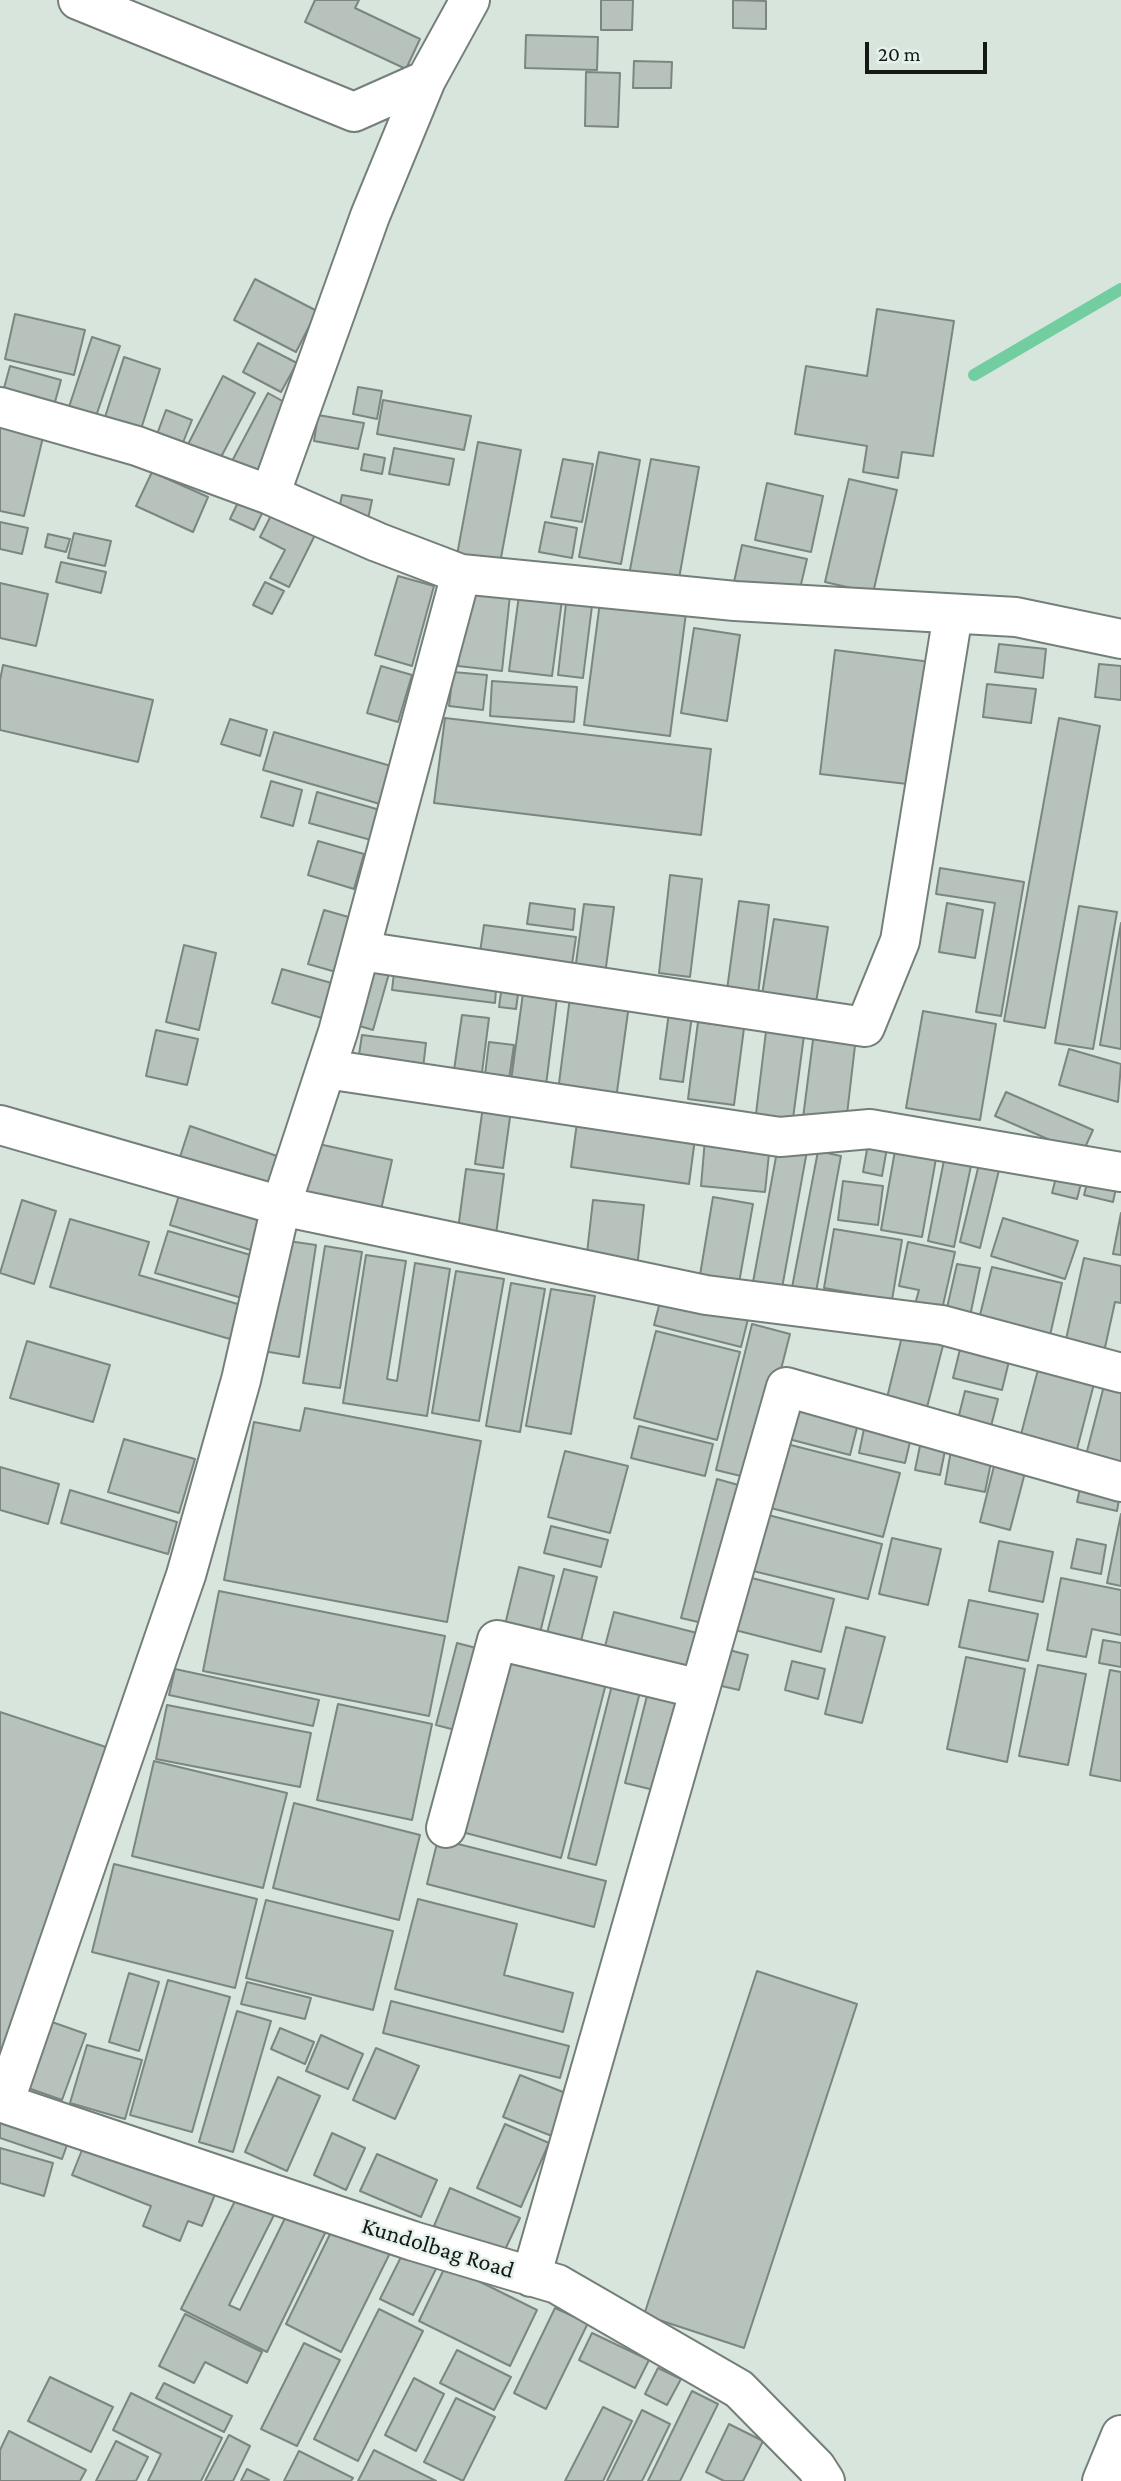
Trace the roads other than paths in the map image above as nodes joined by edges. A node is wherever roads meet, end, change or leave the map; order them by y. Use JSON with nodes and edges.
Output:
{"nodes":[{"id":1,"x":78,"y":0,"type":"edge"},
{"id":2,"x":470,"y":0,"type":"edge"},
{"id":3,"x":426,"y":80,"type":"junction"},
{"id":4,"x":0,"y":407,"type":"edge"},
{"id":5,"x":270,"y":495,"type":"junction"},
{"id":6,"x":461,"y":574,"type":"junction"},
{"id":7,"x":953,"y":614,"type":"junction"},
{"id":8,"x":1121,"y":639,"type":"edge"},
{"id":9,"x":361,"y":951,"type":"junction"},
{"id":10,"x":326,"y":1069,"type":"junction"},
{"id":11,"x":0,"y":1125,"type":"edge"},
{"id":12,"x":1121,"y":1172,"type":"edge"},
{"id":13,"x":281,"y":1206,"type":"junction"},
{"id":14,"x":1121,"y":1373,"type":"edge"},
{"id":15,"x":1121,"y":1482,"type":"edge"},
{"id":16,"x":700,"y":1689,"type":"junction"},
{"id":17,"x":446,"y":1828,"type":"dead end"},
{"id":18,"x":2,"y":2102,"type":"edge"},
{"id":19,"x":531,"y":2277,"type":"junction"},
{"id":20,"x":1121,"y":2435,"type":"edge"},
{"id":21,"x":825,"y":2481,"type":"edge"},
{"id":22,"x":1102,"y":2481,"type":"edge"}],
"edges":[{"from":1,"to":3,"type":"street"},
{"from":2,"to":3,"type":"street"},
{"from":3,"to":5,"type":"street"},
{"from":4,"to":5,"type":"street"},
{"from":5,"to":6,"type":"street"},
{"from":6,"to":7,"type":"street"},
{"from":6,"to":9,"type":"street"},
{"from":7,"to":8,"type":"street"},
{"from":7,"to":9,"type":"street"},
{"from":9,"to":10,"type":"street"},
{"from":10,"to":12,"type":"street"},
{"from":10,"to":13,"type":"street"},
{"from":11,"to":13,"type":"street"},
{"from":13,"to":14,"type":"street"},
{"from":13,"to":18,"type":"street"},
{"from":15,"to":16,"type":"street"},
{"from":16,"to":17,"type":"street"},
{"from":16,"to":19,"type":"street"},
{"from":18,"to":19,"type":"street","name":"Kundolbag Road"},
{"from":19,"to":21,"type":"street","name":"Kundolbag Road"},
{"from":20,"to":22,"type":"street"}]}
